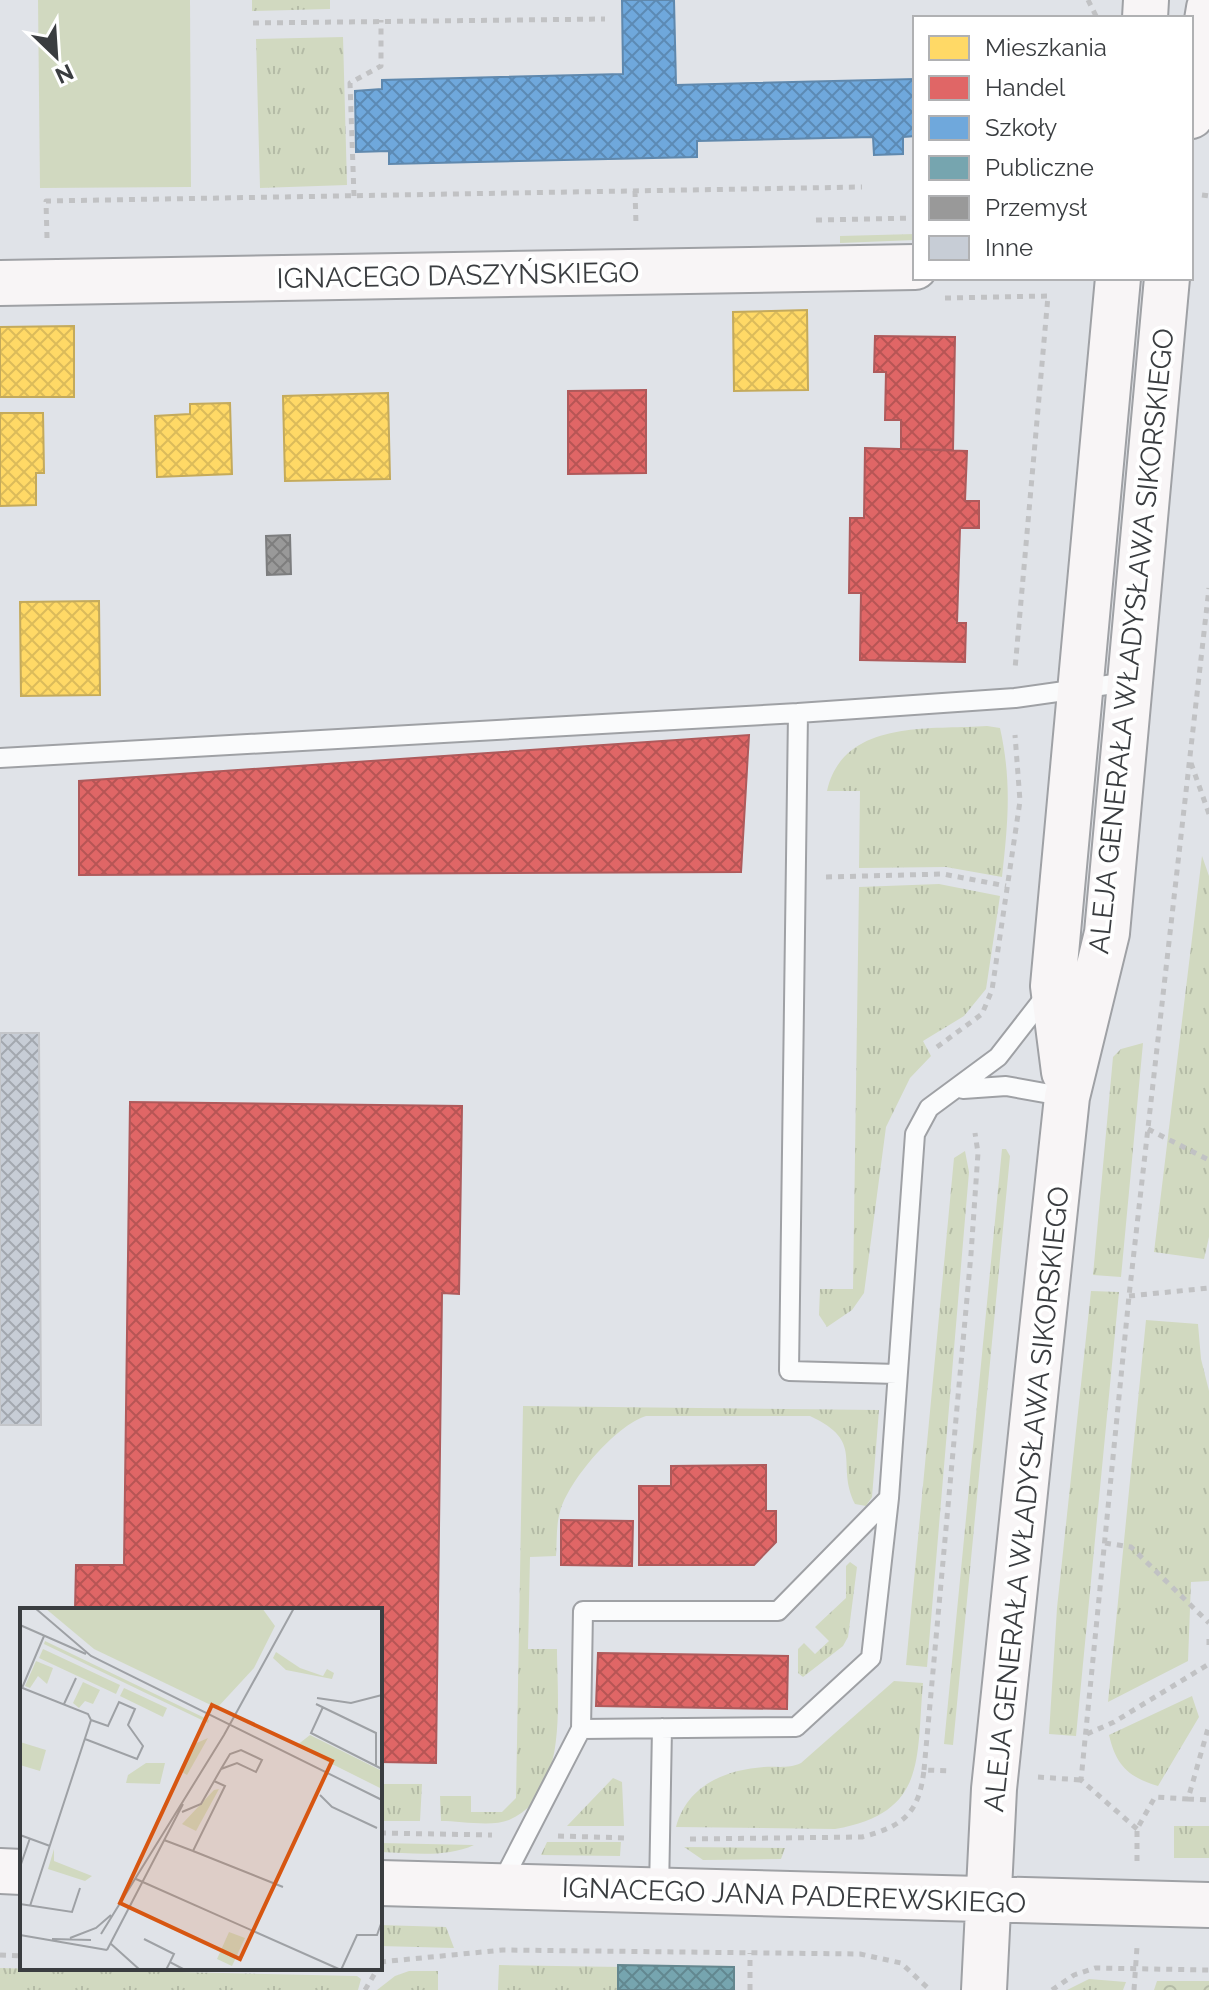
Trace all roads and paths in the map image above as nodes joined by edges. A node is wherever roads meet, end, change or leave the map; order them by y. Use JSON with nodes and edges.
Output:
{"nodes":[{"id":1,"x":1209,"y":8,"type":"edge"},
{"id":2,"x":605,"y":19,"type":"dead end"},
{"id":3,"x":381,"y":20,"type":"junction"},
{"id":4,"x":253,"y":23,"type":"dead end"},
{"id":5,"x":1193,"y":104,"type":"edge"},
{"id":6,"x":862,"y":187,"type":"dead end"},
{"id":7,"x":635,"y":191,"type":"junction"},
{"id":8,"x":354,"y":196,"type":"junction"},
{"id":9,"x":636,"y":224,"type":"dead end"},
{"id":10,"x":47,"y":238,"type":"dead end"},
{"id":11,"x":913,"y":267,"type":"edge"},
{"id":12,"x":1118,"y":280,"type":"edge"},
{"id":13,"x":1167,"y":280,"type":"edge"},
{"id":14,"x":0,"y":283,"type":"edge"},
{"id":15,"x":1048,"y":296,"type":"dead end"},
{"id":16,"x":1209,"y":588,"type":"edge"},
{"id":17,"x":1014,"y":675,"type":"dead end"},
{"id":18,"x":1128,"y":682,"type":"junction"},
{"id":19,"x":1079,"y":690,"type":"junction"},
{"id":20,"x":798,"y":713,"type":"junction"},
{"id":21,"x":1015,"y":735,"type":"dead end"},
{"id":22,"x":0,"y":758,"type":"edge"},
{"id":23,"x":1190,"y":759,"type":"junction"},
{"id":24,"x":1209,"y":814,"type":"edge"},
{"id":25,"x":797,"y":877,"type":"junction"},
{"id":26,"x":1006,"y":886,"type":"junction"},
{"id":27,"x":1053,"y":986,"type":"junction"},
{"id":28,"x":937,"y":1047,"type":"dead end"},
{"id":29,"x":956,"y":1090,"type":"junction"},
{"id":30,"x":1067,"y":1097,"type":"junction"},
{"id":31,"x":1148,"y":1129,"type":"junction"},
{"id":32,"x":975,"y":1133,"type":"dead end"},
{"id":33,"x":1209,"y":1160,"type":"edge"},
{"id":34,"x":1209,"y":1288,"type":"edge"},
{"id":35,"x":1129,"y":1296,"type":"junction"},
{"id":36,"x":897,"y":1374,"type":"junction"},
{"id":37,"x":889,"y":1498,"type":"junction"},
{"id":38,"x":1105,"y":1543,"type":"junction"},
{"id":39,"x":1209,"y":1623,"type":"edge"},
{"id":40,"x":1209,"y":1664,"type":"edge"},
{"id":41,"x":1209,"y":1725,"type":"edge"},
{"id":42,"x":662,"y":1728,"type":"junction"},
{"id":43,"x":581,"y":1729,"type":"junction"},
{"id":44,"x":1086,"y":1734,"type":"junction"},
{"id":45,"x":924,"y":1770,"type":"junction"},
{"id":46,"x":995,"y":1774,"type":"junction"},
{"id":47,"x":1081,"y":1780,"type":"junction"},
{"id":48,"x":1188,"y":1799,"type":"junction"},
{"id":49,"x":1209,"y":1800,"type":"edge"},
{"id":50,"x":1137,"y":1829,"type":"junction"},
{"id":51,"x":382,"y":1833,"type":"edge"},
{"id":52,"x":525,"y":1836,"type":"junction"},
{"id":53,"x":659,"y":1838,"type":"junction"},
{"id":54,"x":0,"y":1871,"type":"edge"},
{"id":55,"x":20,"y":1872,"type":"edge"},
{"id":56,"x":382,"y":1883,"type":"edge"},
{"id":57,"x":500,"y":1887,"type":"junction"},
{"id":58,"x":659,"y":1892,"type":"junction"},
{"id":59,"x":989,"y":1901,"type":"junction"},
{"id":60,"x":1137,"y":1904,"type":"junction"},
{"id":61,"x":1209,"y":1905,"type":"edge"},
{"id":62,"x":750,"y":1953,"type":"junction"},
{"id":63,"x":0,"y":1955,"type":"edge"},
{"id":64,"x":20,"y":1956,"type":"edge"},
{"id":65,"x":382,"y":1964,"type":"edge"},
{"id":66,"x":377,"y":1970,"type":"edge"},
{"id":67,"x":1209,"y":1970,"type":"edge"},
{"id":68,"x":365,"y":1990,"type":"edge"},
{"id":69,"x":750,"y":1990,"type":"edge"},
{"id":70,"x":930,"y":1990,"type":"edge"},
{"id":71,"x":984,"y":1990,"type":"edge"},
{"id":72,"x":1052,"y":1990,"type":"edge"}],
"edges":[{"from":1,"to":5,"type":"street"},
{"from":2,"to":3,"type":"path"},
{"from":3,"to":4,"type":"path"},
{"from":3,"to":8,"type":"path"},
{"from":6,"to":7,"type":"path"},
{"from":7,"to":8,"type":"path"},
{"from":7,"to":9,"type":"path"},
{"from":8,"to":10,"type":"path"},
{"from":11,"to":14,"type":"street","name":"IGNACEGO DASZYŃSKIEGO"},
{"from":12,"to":19,"type":"street","name":"ALEJA GENERAŁA WŁADYSŁAWA SIKORSKIEGO"},
{"from":13,"to":18,"type":"street","name":"ALEJA GENERAŁA WŁADYSŁAWA SIKORSKIEGO"},
{"from":15,"to":17,"type":"path"},
{"from":16,"to":23,"type":"path"},
{"from":18,"to":19,"type":"lane"},
{"from":18,"to":30,"type":"street","name":"ALEJA GENERAŁA WŁADYSŁAWA SIKORSKIEGO"},
{"from":19,"to":20,"type":"lane"},
{"from":19,"to":27,"type":"street","name":"ALEJA GENERAŁA WŁADYSŁAWA SIKORSKIEGO"},
{"from":20,"to":22,"type":"lane"},
{"from":20,"to":25,"type":"lane"},
{"from":21,"to":26,"type":"path"},
{"from":23,"to":24,"type":"path"},
{"from":23,"to":31,"type":"path"},
{"from":25,"to":26,"type":"path"},
{"from":25,"to":36,"type":"lane"},
{"from":26,"to":28,"type":"path"},
{"from":27,"to":29,"type":"lane"},
{"from":27,"to":30,"type":"street","name":"ALEJA GENERAŁA WŁADYSŁAWA SIKORSKIEGO"},
{"from":29,"to":30,"type":"lane"},
{"from":29,"to":36,"type":"lane"},
{"from":30,"to":46,"type":"street","name":"ALEJA GENERAŁA WŁADYSŁAWA SIKORSKIEGO"},
{"from":31,"to":33,"type":"path"},
{"from":31,"to":35,"type":"path"},
{"from":32,"to":45,"type":"path"},
{"from":34,"to":35,"type":"path"},
{"from":35,"to":38,"type":"path"},
{"from":36,"to":37,"type":"lane"},
{"from":37,"to":42,"type":"lane"},
{"from":37,"to":43,"type":"lane"},
{"from":38,"to":39,"type":"path"},
{"from":38,"to":44,"type":"path"},
{"from":40,"to":44,"type":"path"},
{"from":41,"to":48,"type":"path"},
{"from":42,"to":43,"type":"lane"},
{"from":42,"to":53,"type":"lane"},
{"from":43,"to":52,"type":"lane"},
{"from":44,"to":47,"type":"path"},
{"from":45,"to":46,"type":"path"},
{"from":45,"to":53,"type":"path"},
{"from":46,"to":47,"type":"path"},
{"from":46,"to":59,"type":"street","name":"ALEJA GENERAŁA WŁADYSŁAWA SIKORSKIEGO"},
{"from":47,"to":50,"type":"path"},
{"from":48,"to":49,"type":"path"},
{"from":48,"to":50,"type":"path"},
{"from":50,"to":60,"type":"path"},
{"from":51,"to":52,"type":"path"},
{"from":52,"to":53,"type":"path"},
{"from":52,"to":57,"type":"lane"},
{"from":53,"to":58,"type":"lane"},
{"from":54,"to":55,"type":"street"},
{"from":56,"to":57,"type":"street","name":"IGNACEGO JANA PADEREWSKIEGO"},
{"from":57,"to":58,"type":"street","name":"IGNACEGO JANA PADEREWSKIEGO"},
{"from":58,"to":59,"type":"street","name":"IGNACEGO JANA PADEREWSKIEGO"},
{"from":59,"to":60,"type":"street","name":"IGNACEGO JANA PADEREWSKIEGO"},
{"from":59,"to":71,"type":"street","name":"ALEJA GENERAŁA WŁADYSŁAWA SIKORSKIEGO"},
{"from":60,"to":61,"type":"street","name":"IGNACEGO JANA PADEREWSKIEGO"},
{"from":62,"to":65,"type":"path"},
{"from":62,"to":69,"type":"path"},
{"from":62,"to":70,"type":"path"},
{"from":63,"to":64,"type":"path"},
{"from":66,"to":68,"type":"path"},
{"from":67,"to":72,"type":"path"}]}
